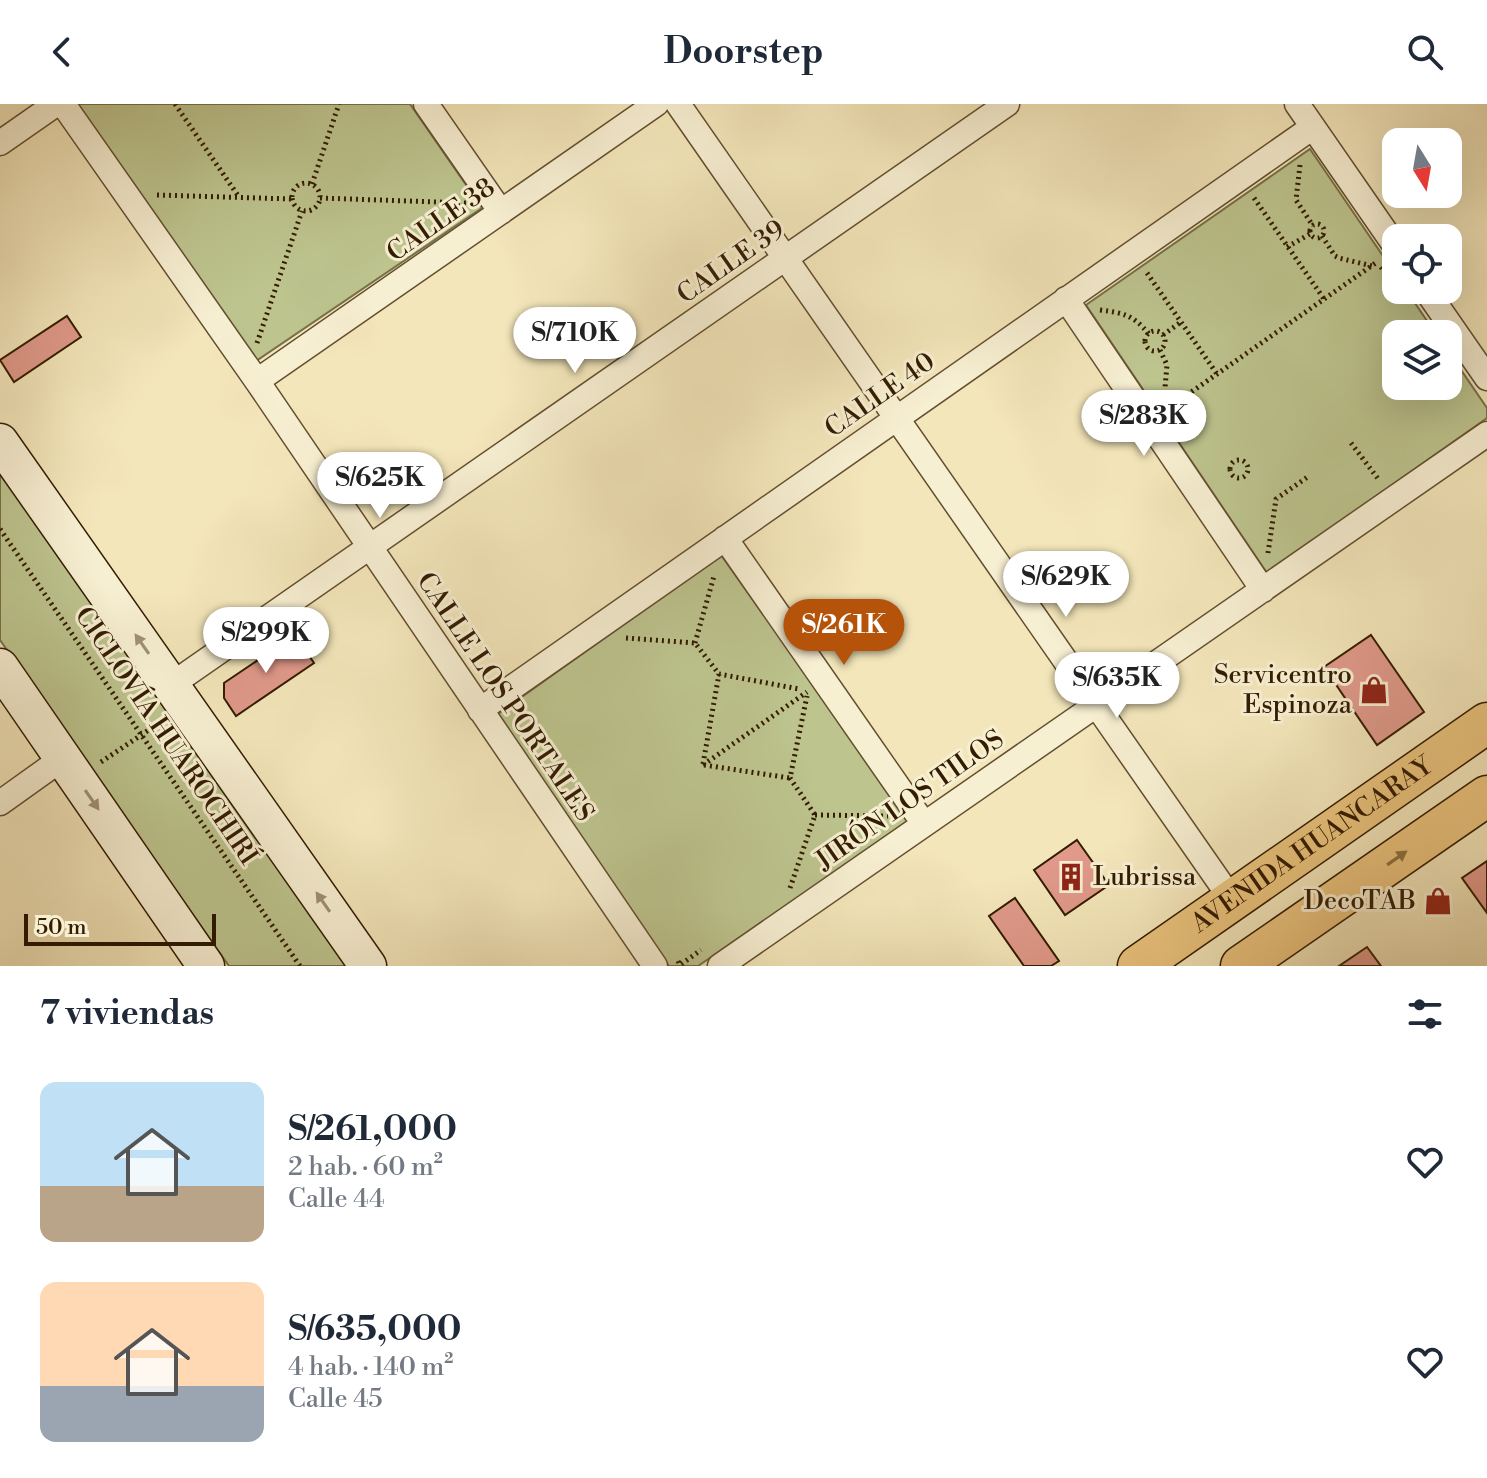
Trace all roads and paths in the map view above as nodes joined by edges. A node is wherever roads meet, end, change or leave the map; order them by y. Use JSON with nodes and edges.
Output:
{"nodes":[{"id":1,"x":56,"y":104,"type":"edge"},
{"id":2,"x":63,"y":104,"type":"edge"},
{"id":3,"x":175,"y":104,"type":"edge"},
{"id":4,"x":339,"y":104,"type":"edge"},
{"id":5,"x":426,"y":104,"type":"edge"},
{"id":6,"x":656,"y":104,"type":"edge"},
{"id":7,"x":678,"y":104,"type":"edge"},
{"id":8,"x":1007,"y":104,"type":"edge"},
{"id":9,"x":1297,"y":104,"type":"edge"},
{"id":10,"x":1313,"y":127,"type":"junction"},
{"id":11,"x":0,"y":143,"type":"edge"},
{"id":12,"x":1301,"y":160,"type":"dead end"},
{"id":13,"x":312,"y":184,"type":"junction"},
{"id":14,"x":143,"y":194,"type":"dead end"},
{"id":15,"x":1251,"y":195,"type":"dead end"},
{"id":16,"x":239,"y":197,"type":"junction"},
{"id":17,"x":320,"y":198,"type":"junction"},
{"id":18,"x":292,"y":199,"type":"junction"},
{"id":19,"x":302,"y":211,"type":"junction"},
{"id":20,"x":456,"y":212,"type":"dead end"},
{"id":21,"x":501,"y":212,"type":"junction"},
{"id":22,"x":1313,"y":226,"type":"junction"},
{"id":23,"x":1310,"y":234,"type":"junction"},
{"id":24,"x":1322,"y":236,"type":"junction"},
{"id":25,"x":1287,"y":247,"type":"junction"},
{"id":26,"x":785,"y":258,"type":"junction"},
{"id":27,"x":1382,"y":258,"type":"edge"},
{"id":28,"x":1145,"y":270,"type":"dead end"},
{"id":29,"x":1066,"y":299,"type":"junction"},
{"id":30,"x":1324,"y":299,"type":"junction"},
{"id":31,"x":1436,"y":304,"type":"edge"},
{"id":32,"x":1091,"y":308,"type":"dead end"},
{"id":33,"x":1181,"y":322,"type":"junction"},
{"id":34,"x":1149,"y":334,"type":"junction"},
{"id":35,"x":1163,"y":335,"type":"junction"},
{"id":36,"x":267,"y":343,"type":"dead end"},
{"id":37,"x":1160,"y":350,"type":"junction"},
{"id":38,"x":1217,"y":374,"type":"junction"},
{"id":39,"x":1487,"y":378,"type":"edge"},
{"id":40,"x":257,"y":381,"type":"junction"},
{"id":41,"x":897,"y":418,"type":"junction"},
{"id":42,"x":1487,"y":434,"type":"edge"},
{"id":43,"x":0,"y":442,"type":"edge"},
{"id":44,"x":1351,"y":443,"type":"dead end"},
{"id":45,"x":1231,"y":473,"type":"dead end"},
{"id":46,"x":1309,"y":476,"type":"dead end"},
{"id":47,"x":1223,"y":479,"type":"dead end"},
{"id":48,"x":1379,"y":480,"type":"dead end"},
{"id":49,"x":0,"y":529,"type":"edge"},
{"id":50,"x":725,"y":538,"type":"junction"},
{"id":51,"x":369,"y":547,"type":"junction"},
{"id":52,"x":1267,"y":560,"type":"dead end"},
{"id":53,"x":718,"y":564,"type":"dead end"},
{"id":54,"x":1263,"y":590,"type":"junction"},
{"id":55,"x":613,"y":637,"type":"dead end"},
{"id":56,"x":695,"y":643,"type":"junction"},
{"id":57,"x":0,"y":667,"type":"edge"},
{"id":58,"x":719,"y":674,"type":"junction"},
{"id":59,"x":808,"y":691,"type":"junction"},
{"id":60,"x":178,"y":695,"type":"junction"},
{"id":61,"x":1097,"y":705,"type":"junction"},
{"id":62,"x":480,"y":710,"type":"junction"},
{"id":63,"x":1487,"y":723,"type":"edge"},
{"id":64,"x":141,"y":735,"type":"junction"},
{"id":65,"x":703,"y":765,"type":"junction"},
{"id":66,"x":70,"y":768,"type":"junction"},
{"id":67,"x":790,"y":778,"type":"junction"},
{"id":68,"x":1487,"y":796,"type":"edge"},
{"id":69,"x":0,"y":803,"type":"edge"},
{"id":70,"x":815,"y":815,"type":"junction"},
{"id":71,"x":897,"y":816,"type":"dead end"},
{"id":72,"x":924,"y":824,"type":"junction"},
{"id":73,"x":790,"y":888,"type":"dead end"},
{"id":74,"x":1232,"y":900,"type":"junction"},
{"id":75,"x":206,"y":966,"type":"edge"},
{"id":76,"x":300,"y":966,"type":"edge"},
{"id":77,"x":368,"y":966,"type":"edge"},
{"id":78,"x":655,"y":966,"type":"edge"},
{"id":79,"x":720,"y":966,"type":"edge"},
{"id":80,"x":1138,"y":966,"type":"edge"},
{"id":81,"x":1241,"y":966,"type":"edge"}],
"edges":[{"from":1,"to":11,"type":"street"},
{"from":2,"to":40,"type":"street","name":"CALLE LOS PORTALES"},
{"from":3,"to":16,"type":"path"},
{"from":4,"to":13,"type":"path"},
{"from":5,"to":21,"type":"street"},
{"from":6,"to":21,"type":"street","name":"CALLE 38"},
{"from":7,"to":26,"type":"street"},
{"from":8,"to":26,"type":"street","name":"CALLE 39"},
{"from":9,"to":10,"type":"street"},
{"from":10,"to":27,"type":"street"},
{"from":10,"to":29,"type":"street","name":"CALLE 40"},
{"from":12,"to":22,"type":"path"},
{"from":13,"to":17,"type":"path"},
{"from":13,"to":18,"type":"path"},
{"from":14,"to":16,"type":"path"},
{"from":15,"to":25,"type":"path"},
{"from":16,"to":18,"type":"path"},
{"from":17,"to":19,"type":"path"},
{"from":17,"to":20,"type":"path"},
{"from":18,"to":19,"type":"path"},
{"from":19,"to":36,"type":"path"},
{"from":21,"to":40,"type":"street","name":"CALLE 38"},
{"from":22,"to":23,"type":"path"},
{"from":22,"to":24,"type":"path"},
{"from":23,"to":24,"type":"path"},
{"from":23,"to":25,"type":"path"},
{"from":24,"to":27,"type":"path"},
{"from":25,"to":30,"type":"path"},
{"from":26,"to":41,"type":"street"},
{"from":26,"to":51,"type":"street","name":"CALLE 39"},
{"from":27,"to":30,"type":"path"},
{"from":28,"to":33,"type":"path"},
{"from":29,"to":41,"type":"street","name":"CALLE 40"},
{"from":29,"to":54,"type":"street"},
{"from":30,"to":38,"type":"path"},
{"from":31,"to":39,"type":"street"},
{"from":32,"to":34,"type":"path"},
{"from":33,"to":35,"type":"path"},
{"from":33,"to":38,"type":"path"},
{"from":34,"to":35,"type":"path"},
{"from":34,"to":37,"type":"path"},
{"from":35,"to":37,"type":"path"},
{"from":37,"to":38,"type":"path"},
{"from":40,"to":51,"type":"street","name":"CALLE LOS PORTALES"},
{"from":41,"to":50,"type":"street","name":"CALLE 40"},
{"from":41,"to":61,"type":"street"},
{"from":42,"to":54,"type":"street","name":"JIRÓN LOS TILOS"},
{"from":60,"to":43,"type":"main road","one_way":true},
{"from":44,"to":48,"type":"path"},
{"from":45,"to":47,"type":"path"},
{"from":46,"to":52,"type":"path"},
{"from":49,"to":64,"type":"path","name":"CICLOVÍA HUAROCHIRÍ"},
{"from":50,"to":62,"type":"street","name":"CALLE 40"},
{"from":50,"to":72,"type":"street"},
{"from":51,"to":60,"type":"street","name":"CALLE 39"},
{"from":51,"to":62,"type":"street","name":"CALLE LOS PORTALES"},
{"from":53,"to":56,"type":"path"},
{"from":54,"to":61,"type":"street","name":"JIRÓN LOS TILOS"},
{"from":55,"to":56,"type":"path"},
{"from":56,"to":58,"type":"path"},
{"from":57,"to":66,"type":"main road"},
{"from":58,"to":59,"type":"path"},
{"from":58,"to":65,"type":"path"},
{"from":59,"to":65,"type":"path"},
{"from":59,"to":67,"type":"path"},
{"from":60,"to":64,"type":"path"},
{"from":77,"to":60,"type":"main road","one_way":true},
{"from":61,"to":72,"type":"street","name":"JIRÓN LOS TILOS"},
{"from":61,"to":74,"type":"street"},
{"from":62,"to":78,"type":"street","name":"CALLE LOS PORTALES"},
{"from":63,"to":74,"type":"main road","name":"AVENIDA HUANCARAY"},
{"from":64,"to":66,"type":"path"},
{"from":64,"to":76,"type":"path","name":"CICLOVÍA HUAROCHIRÍ"},
{"from":65,"to":67,"type":"path"},
{"from":66,"to":69,"type":"street"},
{"from":66,"to":75,"type":"main road","one_way":true},
{"from":67,"to":70,"type":"path"},
{"from":81,"to":68,"type":"main road","one_way":true},
{"from":70,"to":71,"type":"path"},
{"from":70,"to":73,"type":"path"},
{"from":72,"to":79,"type":"street","name":"JIRÓN LOS TILOS"},
{"from":74,"to":80,"type":"main road","name":"AVENIDA HUANCARAY"}]}
